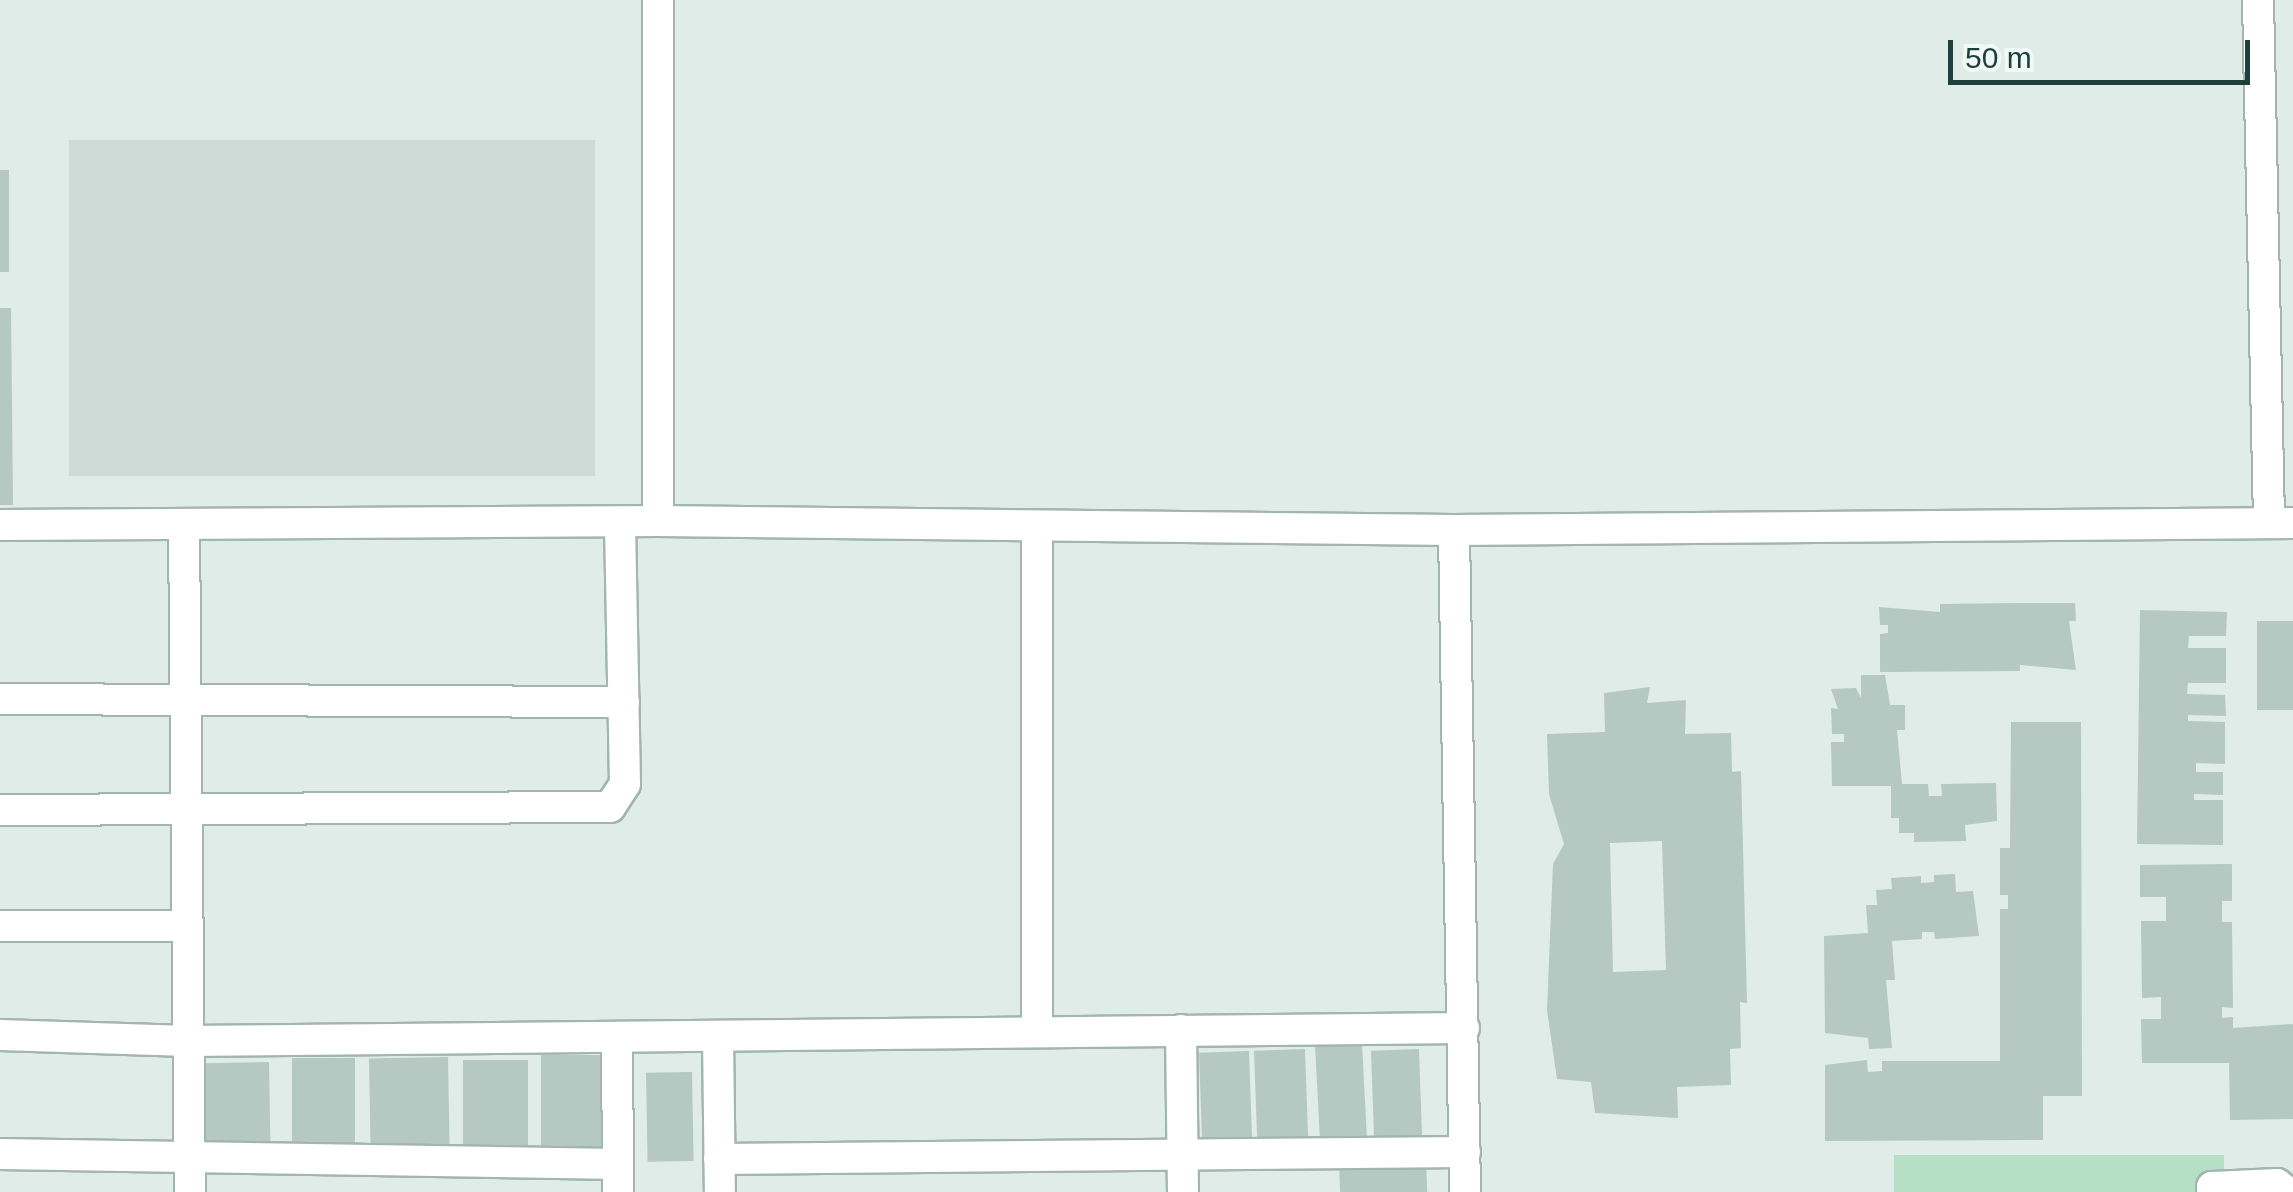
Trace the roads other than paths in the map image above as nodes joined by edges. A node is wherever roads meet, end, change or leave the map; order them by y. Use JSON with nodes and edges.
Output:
{"nodes":[{"id":1,"x":658,"y":0,"type":"edge"},
{"id":2,"x":2258,"y":0,"type":"edge"},
{"id":3,"x":658,"y":521,"type":"junction"},
{"id":4,"x":620,"y":522,"type":"junction"},
{"id":5,"x":2281,"y":523,"type":"edge"},
{"id":6,"x":184,"y":524,"type":"junction"},
{"id":7,"x":0,"y":525,"type":"edge"},
{"id":8,"x":1038,"y":529,"type":"junction"},
{"id":9,"x":1454,"y":530,"type":"junction"},
{"id":10,"x":185,"y":699,"type":"junction"},
{"id":11,"x":0,"y":700,"type":"edge"},
{"id":12,"x":624,"y":702,"type":"junction"},
{"id":13,"x":0,"y":810,"type":"edge"},
{"id":14,"x":186,"y":813,"type":"junction"},
{"id":15,"x":0,"y":926,"type":"edge"},
{"id":16,"x":188,"y":926,"type":"junction"},
{"id":17,"x":1464,"y":1028,"type":"junction"},
{"id":18,"x":1181,"y":1030,"type":"junction"},
{"id":19,"x":1037,"y":1032,"type":"junction"},
{"id":20,"x":0,"y":1036,"type":"edge"},
{"id":21,"x":718,"y":1036,"type":"junction"},
{"id":22,"x":617,"y":1037,"type":"junction"},
{"id":23,"x":188,"y":1041,"type":"junction"},
{"id":24,"x":1465,"y":1152,"type":"junction"},
{"id":25,"x":0,"y":1154,"type":"edge"},
{"id":26,"x":1182,"y":1156,"type":"junction"},
{"id":27,"x":190,"y":1157,"type":"junction"},
{"id":28,"x":719,"y":1159,"type":"junction"},
{"id":29,"x":618,"y":1178,"type":"edge"},
{"id":30,"x":190,"y":1192,"type":"edge"},
{"id":31,"x":720,"y":1192,"type":"edge"},
{"id":32,"x":1183,"y":1192,"type":"edge"},
{"id":33,"x":1465,"y":1192,"type":"edge"},
{"id":34,"x":2212,"y":1192,"type":"edge"},
{"id":35,"x":2287,"y":1192,"type":"edge"}],
"edges":[{"from":1,"to":3,"type":"street"},
{"from":2,"to":5,"type":"street"},
{"from":3,"to":4,"type":"street"},
{"from":3,"to":8,"type":"street"},
{"from":4,"to":6,"type":"street"},
{"from":4,"to":12,"type":"street"},
{"from":5,"to":9,"type":"street"},
{"from":6,"to":7,"type":"street"},
{"from":6,"to":10,"type":"street"},
{"from":8,"to":9,"type":"street"},
{"from":8,"to":19,"type":"street"},
{"from":9,"to":17,"type":"street"},
{"from":10,"to":11,"type":"street"},
{"from":10,"to":12,"type":"street"},
{"from":10,"to":14,"type":"street"},
{"from":12,"to":14,"type":"street"},
{"from":13,"to":14,"type":"street"},
{"from":14,"to":16,"type":"street"},
{"from":15,"to":16,"type":"street"},
{"from":16,"to":23,"type":"street"},
{"from":17,"to":18,"type":"street"},
{"from":17,"to":24,"type":"street"},
{"from":18,"to":19,"type":"street"},
{"from":18,"to":26,"type":"street"},
{"from":19,"to":21,"type":"street"},
{"from":20,"to":23,"type":"street"},
{"from":21,"to":22,"type":"street"},
{"from":21,"to":28,"type":"street"},
{"from":22,"to":23,"type":"street"},
{"from":22,"to":29,"type":"street"},
{"from":23,"to":27,"type":"street"},
{"from":24,"to":26,"type":"street"},
{"from":24,"to":33,"type":"street"},
{"from":25,"to":27,"type":"street"},
{"from":26,"to":28,"type":"street"},
{"from":26,"to":32,"type":"street"},
{"from":27,"to":29,"type":"street"},
{"from":27,"to":30,"type":"street"},
{"from":28,"to":31,"type":"street"},
{"from":34,"to":35,"type":"street"}]}
